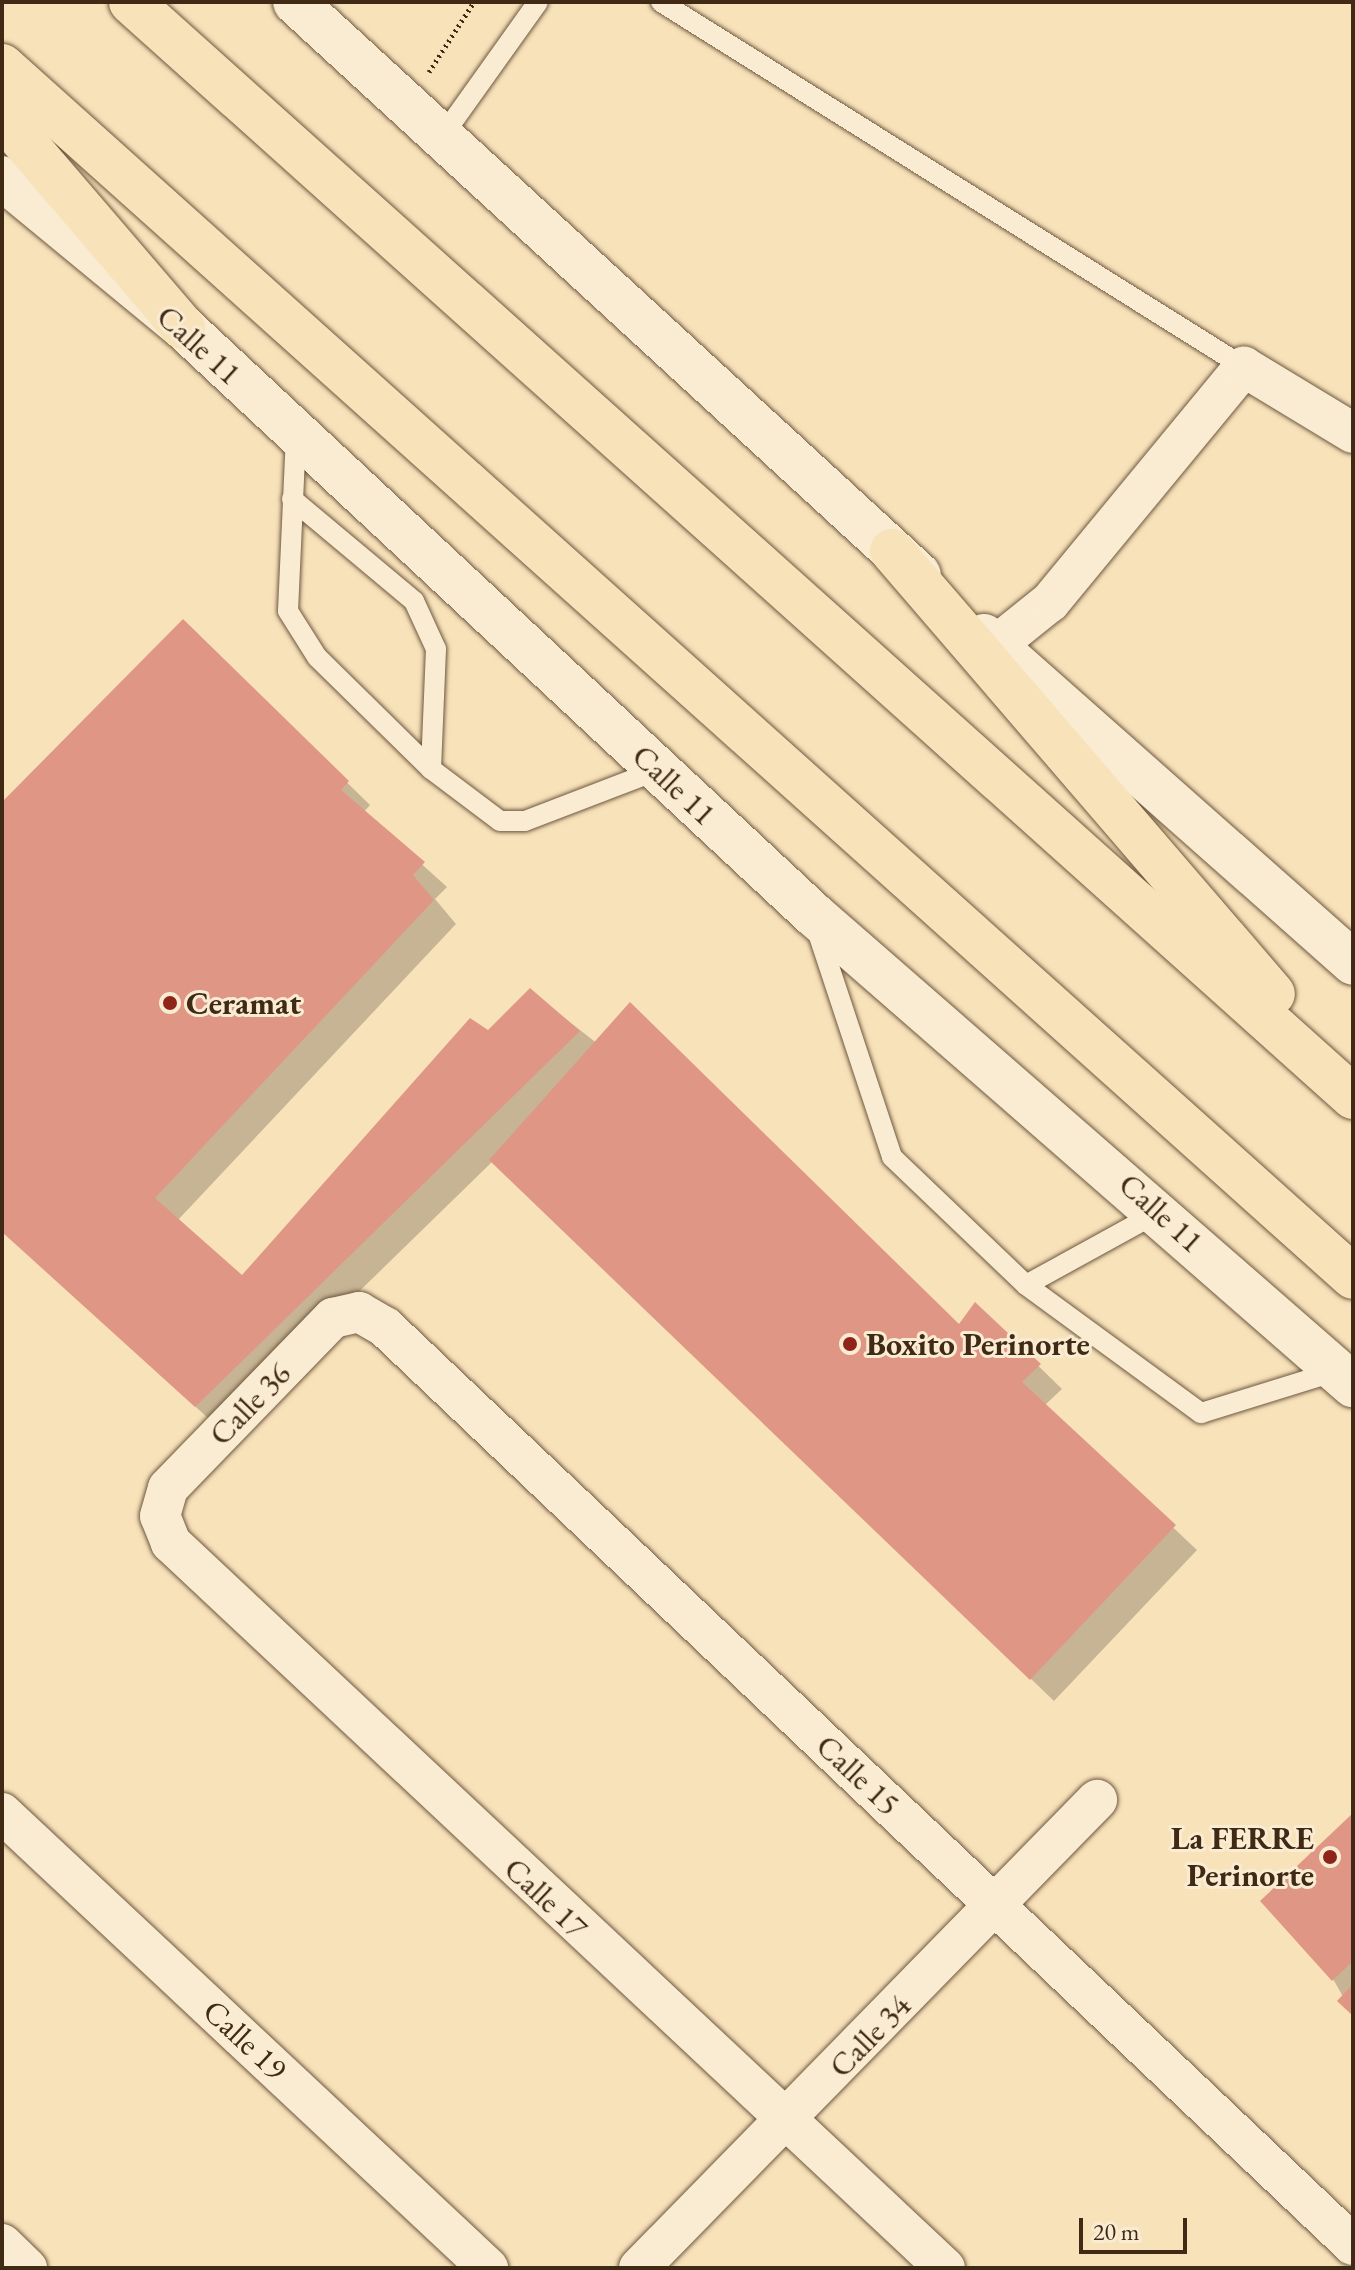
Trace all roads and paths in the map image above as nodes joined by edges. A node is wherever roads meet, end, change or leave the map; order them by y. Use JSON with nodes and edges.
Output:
{"nodes":[{"id":1,"x":131,"y":2,"type":"edge"},
{"id":2,"x":295,"y":2,"type":"edge"},
{"id":3,"x":474,"y":2,"type":"edge"},
{"id":4,"x":538,"y":2,"type":"edge"},
{"id":5,"x":661,"y":2,"type":"edge"},
{"id":6,"x":2,"y":66,"type":"edge"},
{"id":7,"x":401,"y":101,"type":"junction"},
{"id":8,"x":2,"y":116,"type":"edge"},
{"id":9,"x":441,"y":138,"type":"junction"},
{"id":10,"x":2,"y":178,"type":"edge"},
{"id":11,"x":183,"y":327,"type":"junction"},
{"id":12,"x":1244,"y":367,"type":"junction"},
{"id":13,"x":1353,"y":433,"type":"edge"},
{"id":14,"x":296,"y":435,"type":"junction"},
{"id":15,"x":292,"y":499,"type":"junction"},
{"id":16,"x":892,"y":551,"type":"junction"},
{"id":17,"x":995,"y":646,"type":"junction"},
{"id":18,"x":431,"y":769,"type":"junction"},
{"id":19,"x":658,"y":770,"type":"junction"},
{"id":20,"x":813,"y":914,"type":"junction"},
{"id":21,"x":1353,"y":963,"type":"edge"},
{"id":22,"x":1353,"y":1086,"type":"edge"},
{"id":23,"x":1353,"y":1097,"type":"edge"},
{"id":24,"x":1160,"y":1212,"type":"junction"},
{"id":25,"x":1353,"y":1277,"type":"edge"},
{"id":26,"x":1026,"y":1285,"type":"junction"},
{"id":27,"x":359,"y":1312,"type":"joint"},
{"id":28,"x":1345,"y":1378,"type":"edge"},
{"id":29,"x":160,"y":1516,"type":"joint"},
{"id":30,"x":1097,"y":1800,"type":"dead end"},
{"id":31,"x":2,"y":1813,"type":"edge"},
{"id":32,"x":995,"y":1905,"type":"junction"},
{"id":33,"x":785,"y":2125,"type":"junction"},
{"id":34,"x":2,"y":2244,"type":"edge"},
{"id":35,"x":1353,"y":2245,"type":"edge"},
{"id":36,"x":27,"y":2268,"type":"edge"},
{"id":37,"x":488,"y":2268,"type":"edge"},
{"id":38,"x":639,"y":2268,"type":"edge"},
{"id":39,"x":945,"y":2268,"type":"edge"}],
"edges":[{"from":1,"to":23,"type":"highway"},
{"from":2,"to":7,"type":"main road"},
{"from":3,"to":7,"type":"path"},
{"from":4,"to":9,"type":"lane"},
{"from":5,"to":12,"type":"lane"},
{"from":6,"to":25,"type":"highway"},
{"from":7,"to":9,"type":"main road"},
{"from":8,"to":11,"type":"highway"},
{"from":9,"to":16,"type":"main road"},
{"from":10,"to":11,"type":"main road","name":"Calle 11"},
{"from":11,"to":14,"type":"main road","name":"Calle 11"},
{"from":12,"to":13,"type":"street"},
{"from":12,"to":17,"type":"street"},
{"from":14,"to":15,"type":"lane"},
{"from":14,"to":19,"type":"main road","name":"Calle 11"},
{"from":15,"to":18,"type":"lane"},
{"from":15,"to":18,"type":"lane"},
{"from":16,"to":17,"type":"main road"},
{"from":16,"to":22,"type":"highway"},
{"from":17,"to":21,"type":"main road"},
{"from":18,"to":19,"type":"lane"},
{"from":19,"to":20,"type":"main road","name":"Calle 11"},
{"from":20,"to":24,"type":"main road","name":"Calle 11"},
{"from":20,"to":26,"type":"lane"},
{"from":24,"to":26,"type":"lane"},
{"from":24,"to":28,"type":"main road","name":"Calle 11"},
{"from":26,"to":28,"type":"lane"},
{"from":27,"to":29,"type":"street","name":"Calle 36"},
{"from":27,"to":32,"type":"street","name":"Calle 15"},
{"from":29,"to":33,"type":"street","name":"Calle 17"},
{"from":30,"to":32,"type":"street","name":"Calle 34"},
{"from":31,"to":37,"type":"street","name":"Calle 19"},
{"from":32,"to":33,"type":"street","name":"Calle 34"},
{"from":32,"to":35,"type":"street","name":"Calle 15"},
{"from":33,"to":38,"type":"street","name":"Calle 34"},
{"from":33,"to":39,"type":"street","name":"Calle 17"},
{"from":34,"to":36,"type":"street"}]}
